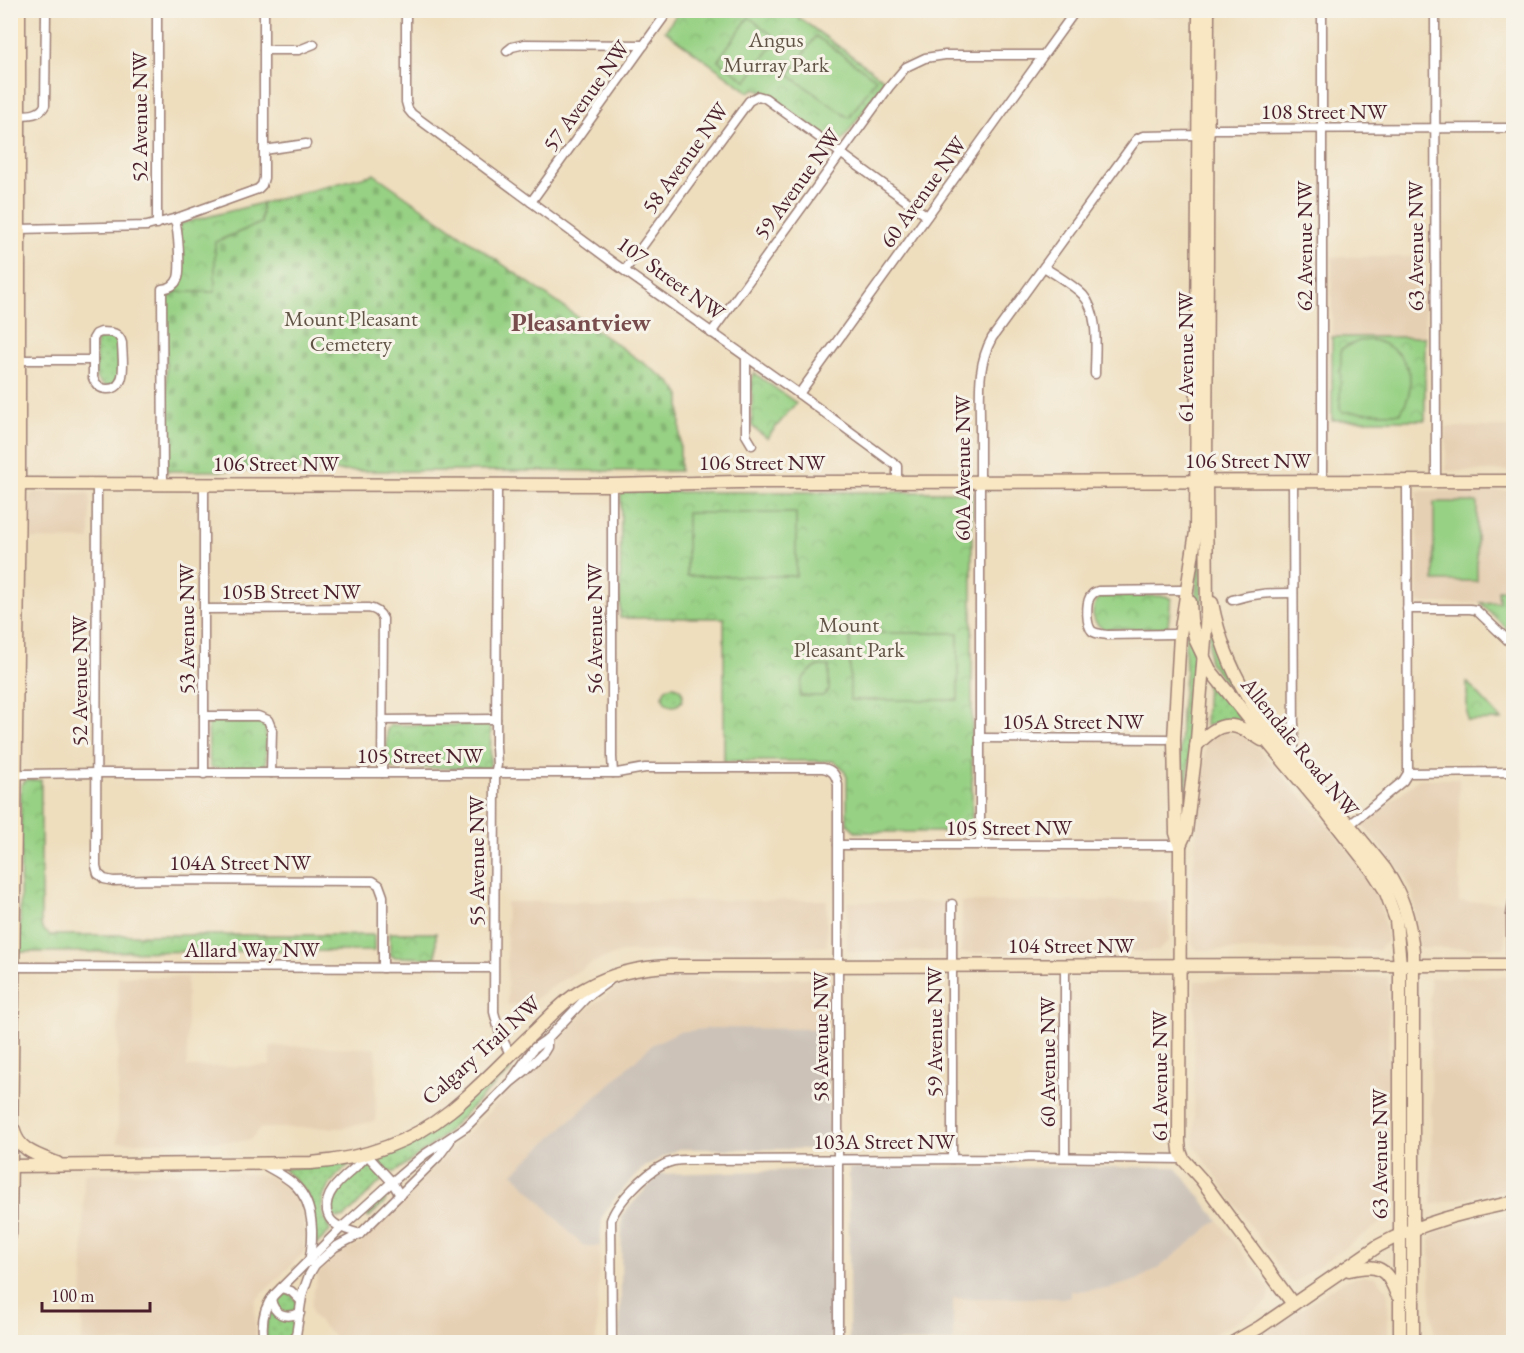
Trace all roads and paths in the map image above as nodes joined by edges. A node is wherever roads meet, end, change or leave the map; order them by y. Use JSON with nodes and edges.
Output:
{"nodes":[{"id":1,"x":46,"y":10,"type":"edge"},
{"id":2,"x":157,"y":10,"type":"edge"},
{"id":3,"x":264,"y":10,"type":"edge"},
{"id":4,"x":406,"y":10,"type":"edge"},
{"id":5,"x":669,"y":10,"type":"edge"},
{"id":6,"x":1076,"y":10,"type":"edge"},
{"id":7,"x":1322,"y":10,"type":"edge"},
{"id":8,"x":1436,"y":10,"type":"edge"},
{"id":9,"x":1206,"y":11,"type":"edge"},
{"id":10,"x":16,"y":12,"type":"edge"},
{"id":11,"x":314,"y":44,"type":"dead end"},
{"id":12,"x":644,"y":45,"type":"junction"},
{"id":13,"x":264,"y":50,"type":"junction"},
{"id":14,"x":507,"y":51,"type":"dead end"},
{"id":15,"x":1043,"y":55,"type":"junction"},
{"id":16,"x":15,"y":115,"type":"edge"},
{"id":17,"x":1436,"y":128,"type":"junction"},
{"id":18,"x":1322,"y":129,"type":"junction"},
{"id":19,"x":1514,"y":129,"type":"edge"},
{"id":20,"x":1202,"y":134,"type":"junction"},
{"id":21,"x":1137,"y":139,"type":"joint"},
{"id":22,"x":306,"y":144,"type":"dead end"},
{"id":23,"x":264,"y":150,"type":"junction"},
{"id":24,"x":841,"y":153,"type":"junction"},
{"id":25,"x":531,"y":202,"type":"junction"},
{"id":26,"x":927,"y":216,"type":"junction"},
{"id":27,"x":175,"y":219,"type":"junction"},
{"id":28,"x":157,"y":224,"type":"junction"},
{"id":29,"x":15,"y":229,"type":"edge"},
{"id":30,"x":1044,"y":267,"type":"junction"},
{"id":31,"x":625,"y":270,"type":"junction"},
{"id":32,"x":711,"y":333,"type":"junction"},
{"id":33,"x":746,"y":358,"type":"junction"},
{"id":34,"x":18,"y":360,"type":"junction"},
{"id":35,"x":93,"y":360,"type":"junction"},
{"id":36,"x":1095,"y":374,"type":"dead end"},
{"id":37,"x":799,"y":394,"type":"junction"},
{"id":38,"x":752,"y":445,"type":"dead end"},
{"id":39,"x":1202,"y":481,"type":"junction"},
{"id":40,"x":1293,"y":481,"type":"junction"},
{"id":41,"x":1322,"y":481,"type":"junction"},
{"id":42,"x":1407,"y":481,"type":"junction"},
{"id":43,"x":1436,"y":481,"type":"junction"},
{"id":44,"x":1514,"y":481,"type":"edge"},
{"id":45,"x":897,"y":482,"type":"junction"},
{"id":46,"x":979,"y":482,"type":"junction"},
{"id":47,"x":15,"y":484,"type":"edge"},
{"id":48,"x":97,"y":484,"type":"junction"},
{"id":49,"x":163,"y":484,"type":"junction"},
{"id":50,"x":204,"y":484,"type":"junction"},
{"id":51,"x":497,"y":484,"type":"junction"},
{"id":52,"x":612,"y":485,"type":"junction"},
{"id":53,"x":1194,"y":547,"type":"junction"},
{"id":54,"x":1207,"y":569,"type":"junction"},
{"id":55,"x":1181,"y":590,"type":"dead end"},
{"id":56,"x":1293,"y":593,"type":"junction"},
{"id":57,"x":14,"y":595,"type":"edge"},
{"id":58,"x":1232,"y":600,"type":"dead end"},
{"id":59,"x":204,"y":609,"type":"junction"},
{"id":60,"x":1407,"y":609,"type":"junction"},
{"id":61,"x":1174,"y":634,"type":"dead end"},
{"id":62,"x":1514,"y":646,"type":"edge"},
{"id":63,"x":1204,"y":659,"type":"junction"},
{"id":64,"x":204,"y":716,"type":"junction"},
{"id":65,"x":496,"y":719,"type":"junction"},
{"id":66,"x":382,"y":720,"type":"junction"},
{"id":67,"x":1294,"y":725,"type":"junction"},
{"id":68,"x":980,"y":738,"type":"junction"},
{"id":69,"x":1166,"y":739,"type":"dead end"},
{"id":70,"x":1274,"y":743,"type":"junction"},
{"id":71,"x":1196,"y":746,"type":"junction"},
{"id":72,"x":1294,"y":759,"type":"junction"},
{"id":73,"x":830,"y":770,"type":"joint"},
{"id":74,"x":613,"y":772,"type":"junction"},
{"id":75,"x":1408,"y":772,"type":"junction"},
{"id":76,"x":1514,"y":772,"type":"edge"},
{"id":77,"x":97,"y":773,"type":"junction"},
{"id":78,"x":271,"y":773,"type":"junction"},
{"id":79,"x":382,"y":773,"type":"junction"},
{"id":80,"x":204,"y":774,"type":"junction"},
{"id":81,"x":495,"y":774,"type":"junction"},
{"id":82,"x":13,"y":775,"type":"edge"},
{"id":83,"x":1345,"y":828,"type":"junction"},
{"id":84,"x":838,"y":845,"type":"junction"},
{"id":85,"x":980,"y":845,"type":"junction"},
{"id":86,"x":1180,"y":845,"type":"junction"},
{"id":87,"x":13,"y":870,"type":"edge"},
{"id":88,"x":101,"y":876,"type":"joint"},
{"id":89,"x":1514,"y":896,"type":"edge"},
{"id":90,"x":952,"y":904,"type":"dead end"},
{"id":91,"x":1407,"y":965,"type":"junction"},
{"id":92,"x":1512,"y":965,"type":"edge"},
{"id":93,"x":838,"y":966,"type":"junction"},
{"id":94,"x":952,"y":966,"type":"junction"},
{"id":95,"x":1065,"y":966,"type":"junction"},
{"id":96,"x":1179,"y":966,"type":"junction"},
{"id":97,"x":12,"y":967,"type":"edge"},
{"id":98,"x":383,"y":968,"type":"junction"},
{"id":99,"x":494,"y":968,"type":"junction"},
{"id":100,"x":625,"y":972,"type":"junction"},
{"id":101,"x":510,"y":1054,"type":"junction"},
{"id":102,"x":12,"y":1117,"type":"junction"},
{"id":103,"x":453,"y":1136,"type":"junction"},
{"id":104,"x":367,"y":1155,"type":"junction"},
{"id":105,"x":1065,"y":1157,"type":"junction"},
{"id":106,"x":838,"y":1159,"type":"junction"},
{"id":107,"x":952,"y":1159,"type":"junction"},
{"id":108,"x":1183,"y":1159,"type":"junction"},
{"id":109,"x":262,"y":1164,"type":"junction"},
{"id":110,"x":61,"y":1165,"type":"junction"},
{"id":111,"x":11,"y":1166,"type":"edge"},
{"id":112,"x":392,"y":1182,"type":"junction"},
{"id":113,"x":400,"y":1195,"type":"junction"},
{"id":114,"x":1514,"y":1202,"type":"edge"},
{"id":115,"x":341,"y":1228,"type":"junction"},
{"id":116,"x":1413,"y":1229,"type":"junction"},
{"id":117,"x":10,"y":1234,"type":"edge"},
{"id":118,"x":360,"y":1234,"type":"junction"},
{"id":119,"x":1400,"y":1234,"type":"junction"},
{"id":120,"x":309,"y":1261,"type":"junction"},
{"id":121,"x":1339,"y":1272,"type":"junction"},
{"id":122,"x":281,"y":1288,"type":"junction"},
{"id":123,"x":302,"y":1298,"type":"junction"},
{"id":124,"x":271,"y":1299,"type":"junction"},
{"id":125,"x":1400,"y":1301,"type":"junction"},
{"id":126,"x":1293,"y":1304,"type":"junction"},
{"id":127,"x":300,"y":1313,"type":"junction"},
{"id":128,"x":264,"y":1342,"type":"edge"},
{"id":129,"x":295,"y":1342,"type":"edge"},
{"id":130,"x":612,"y":1342,"type":"edge"},
{"id":131,"x":838,"y":1342,"type":"edge"},
{"id":132,"x":1234,"y":1342,"type":"edge"},
{"id":133,"x":1400,"y":1342,"type":"edge"},
{"id":134,"x":1413,"y":1342,"type":"edge"}],
"edges":[{"from":1,"to":16,"type":"street"},
{"from":2,"to":28,"type":"street","name":"52 Avenue NW"},
{"from":3,"to":13,"type":"street"},
{"from":4,"to":25,"type":"street","name":"107 Street NW"},
{"from":5,"to":12,"type":"street","name":"57 Avenue NW"},
{"from":6,"to":15,"type":"street","name":"60 Avenue NW"},
{"from":7,"to":18,"type":"street","name":"62 Avenue NW"},
{"from":8,"to":17,"type":"street","name":"63 Avenue NW"},
{"from":9,"to":20,"type":"main road","name":"61 Avenue NW"},
{"from":10,"to":16,"type":"main road"},
{"from":11,"to":13,"type":"street"},
{"from":12,"to":14,"type":"street"},
{"from":12,"to":25,"type":"street","name":"57 Avenue NW"},
{"from":13,"to":23,"type":"street"},
{"from":15,"to":24,"type":"street","name":"59 Avenue NW"},
{"from":15,"to":26,"type":"street","name":"60 Avenue NW"},
{"from":16,"to":29,"type":"main road"},
{"from":17,"to":18,"type":"street","name":"108 Street NW"},
{"from":17,"to":19,"type":"street","name":"108 Street NW"},
{"from":17,"to":43,"type":"street","name":"63 Avenue NW"},
{"from":18,"to":20,"type":"street","name":"108 Street NW"},
{"from":18,"to":41,"type":"street","name":"62 Avenue NW"},
{"from":20,"to":21,"type":"street","name":"108 Street NW"},
{"from":20,"to":39,"type":"main road","name":"61 Avenue NW"},
{"from":21,"to":30,"type":"street","name":"60A Avenue NW"},
{"from":22,"to":23,"type":"street"},
{"from":23,"to":27,"type":"street"},
{"from":24,"to":26,"type":"street"},
{"from":24,"to":31,"type":"street","name":"58 Avenue NW"},
{"from":24,"to":32,"type":"street","name":"59 Avenue NW"},
{"from":25,"to":31,"type":"street","name":"107 Street NW"},
{"from":26,"to":37,"type":"street","name":"60 Avenue NW"},
{"from":27,"to":28,"type":"street"},
{"from":27,"to":49,"type":"street"},
{"from":28,"to":29,"type":"street"},
{"from":29,"to":34,"type":"main road"},
{"from":30,"to":36,"type":"street"},
{"from":30,"to":46,"type":"street","name":"60A Avenue NW"},
{"from":31,"to":32,"type":"street","name":"107 Street NW"},
{"from":32,"to":33,"type":"street","name":"107 Street NW"},
{"from":33,"to":37,"type":"street","name":"107 Street NW"},
{"from":33,"to":38,"type":"street"},
{"from":34,"to":35,"type":"street"},
{"from":34,"to":47,"type":"main road"},
{"from":35,"to":35,"type":"street"},
{"from":37,"to":45,"type":"street","name":"107 Street NW"},
{"from":39,"to":40,"type":"main road","name":"106 Street NW"},
{"from":39,"to":46,"type":"main road","name":"106 Street NW"},
{"from":39,"to":53,"type":"main road","name":"61 Avenue NW"},
{"from":39,"to":54,"type":"main road","name":"61 Avenue NW"},
{"from":40,"to":41,"type":"main road","name":"106 Street NW"},
{"from":40,"to":56,"type":"street"},
{"from":41,"to":42,"type":"main road","name":"106 Street NW"},
{"from":42,"to":43,"type":"main road","name":"106 Street NW"},
{"from":42,"to":60,"type":"street"},
{"from":43,"to":44,"type":"main road","name":"106 Street NW"},
{"from":45,"to":46,"type":"main road","name":"106 Street NW"},
{"from":45,"to":52,"type":"main road","name":"106 Street NW"},
{"from":46,"to":68,"type":"street","name":"60A Avenue NW"},
{"from":47,"to":48,"type":"main road","name":"106 Street NW"},
{"from":47,"to":57,"type":"main road"},
{"from":48,"to":49,"type":"main road","name":"106 Street NW"},
{"from":48,"to":77,"type":"street","name":"52 Avenue NW"},
{"from":49,"to":50,"type":"main road","name":"106 Street NW"},
{"from":50,"to":51,"type":"main road","name":"106 Street NW"},
{"from":50,"to":59,"type":"street","name":"53 Avenue NW"},
{"from":51,"to":52,"type":"main road","name":"106 Street NW"},
{"from":51,"to":65,"type":"street","name":"55 Avenue NW"},
{"from":52,"to":74,"type":"street","name":"56 Avenue NW"},
{"from":53,"to":63,"type":"main road","name":"Allendale Road NW"},
{"from":53,"to":86,"type":"main road","name":"61 Avenue NW"},
{"from":54,"to":63,"type":"main road","name":"61 Avenue NW"},
{"from":54,"to":70,"type":"main road","name":"Allendale Road NW"},
{"from":55,"to":61,"type":"street"},
{"from":56,"to":58,"type":"street"},
{"from":56,"to":67,"type":"street"},
{"from":57,"to":82,"type":"main road"},
{"from":59,"to":64,"type":"street","name":"53 Avenue NW"},
{"from":59,"to":66,"type":"street","name":"105B Street NW"},
{"from":60,"to":62,"type":"street"},
{"from":60,"to":75,"type":"street"},
{"from":63,"to":70,"type":"main road","name":"Allendale Road NW"},
{"from":63,"to":71,"type":"main road","name":"61 Avenue NW"},
{"from":64,"to":78,"type":"street"},
{"from":64,"to":80,"type":"street","name":"53 Avenue NW"},
{"from":65,"to":66,"type":"street"},
{"from":65,"to":81,"type":"street","name":"55 Avenue NW"},
{"from":66,"to":79,"type":"street"},
{"from":67,"to":70,"type":"street"},
{"from":67,"to":72,"type":"street"},
{"from":68,"to":69,"type":"street","name":"105A Street NW"},
{"from":68,"to":85,"type":"street","name":"60A Avenue NW"},
{"from":70,"to":71,"type":"main road"},
{"from":70,"to":72,"type":"main road","name":"Allendale Road NW"},
{"from":70,"to":83,"type":"main road","name":"Allendale Road NW"},
{"from":71,"to":86,"type":"main road","name":"61 Avenue NW"},
{"from":72,"to":83,"type":"main road","name":"Allendale Road NW"},
{"from":73,"to":74,"type":"street","name":"105 Street NW"},
{"from":73,"to":84,"type":"street","name":"58 Avenue NW"},
{"from":74,"to":81,"type":"street","name":"105 Street NW"},
{"from":75,"to":76,"type":"street"},
{"from":75,"to":83,"type":"street"},
{"from":77,"to":80,"type":"street","name":"105 Street NW"},
{"from":77,"to":82,"type":"street","name":"105 Street NW"},
{"from":77,"to":88,"type":"street","name":"52 Avenue NW"},
{"from":78,"to":79,"type":"street","name":"105 Street NW"},
{"from":78,"to":80,"type":"street","name":"105 Street NW"},
{"from":79,"to":81,"type":"street","name":"105 Street NW"},
{"from":81,"to":99,"type":"street","name":"55 Avenue NW"},
{"from":82,"to":87,"type":"main road"},
{"from":83,"to":91,"type":"main road","name":"Allendale Road NW"},
{"from":84,"to":85,"type":"street","name":"105 Street NW"},
{"from":84,"to":93,"type":"street","name":"58 Avenue NW"},
{"from":85,"to":86,"type":"street","name":"105 Street NW"},
{"from":86,"to":96,"type":"main road","name":"61 Avenue NW"},
{"from":87,"to":97,"type":"main road"},
{"from":88,"to":98,"type":"street","name":"104A Street NW"},
{"from":89,"to":92,"type":"street"},
{"from":90,"to":94,"type":"street","name":"59 Avenue NW"},
{"from":91,"to":92,"type":"main road","name":"104 Street NW"},
{"from":91,"to":96,"type":"main road","name":"104 Street NW"},
{"from":91,"to":116,"type":"main road","name":"63 Avenue NW"},
{"from":91,"to":119,"type":"main road","name":"63 Avenue NW"},
{"from":93,"to":94,"type":"main road","name":"104 Street NW"},
{"from":93,"to":100,"type":"main road","name":"104 Street NW"},
{"from":93,"to":106,"type":"street","name":"58 Avenue NW"},
{"from":94,"to":95,"type":"main road","name":"104 Street NW"},
{"from":94,"to":107,"type":"street","name":"59 Avenue NW"},
{"from":95,"to":96,"type":"main road","name":"104 Street NW"},
{"from":95,"to":105,"type":"street","name":"60 Avenue NW"},
{"from":96,"to":108,"type":"main road","name":"61 Avenue NW"},
{"from":97,"to":98,"type":"street","name":"Allard Way NW"},
{"from":97,"to":102,"type":"main road"},
{"from":98,"to":99,"type":"street","name":"Allard Way NW"},
{"from":99,"to":101,"type":"street","name":"55 Avenue NW"},
{"from":100,"to":101,"type":"main road","name":"Calgary Trail NW"},
{"from":100,"to":103,"type":"street","name":"Calgary Trail NW"},
{"from":101,"to":104,"type":"main road","name":"Calgary Trail NW"},
{"from":102,"to":110,"type":"main road"},
{"from":102,"to":111,"type":"main road"},
{"from":103,"to":112,"type":"street","name":"Calgary Trail NW"},
{"from":103,"to":113,"type":"street","name":"Calgary Trail NW"},
{"from":104,"to":109,"type":"main road","name":"Calgary Trail NW"},
{"from":104,"to":112,"type":"street"},
{"from":104,"to":115,"type":"street","name":"Calgary Trail NW"},
{"from":105,"to":107,"type":"street","name":"103A Street NW"},
{"from":105,"to":108,"type":"street","name":"103A Street NW"},
{"from":106,"to":107,"type":"street","name":"103A Street NW"},
{"from":106,"to":130,"type":"street","name":"103A Street NW"},
{"from":106,"to":131,"type":"street","name":"58 Avenue NW"},
{"from":108,"to":126,"type":"main road","name":"61 Avenue NW"},
{"from":109,"to":110,"type":"main road","name":"Calgary Trail NW"},
{"from":109,"to":120,"type":"street","name":"Calgary Trail NW"},
{"from":110,"to":111,"type":"main road","name":"Calgary Trail NW"},
{"from":111,"to":117,"type":"main road"},
{"from":112,"to":113,"type":"street"},
{"from":112,"to":115,"type":"street","name":"Calgary Trail NW"},
{"from":113,"to":118,"type":"street","name":"Calgary Trail NW"},
{"from":114,"to":116,"type":"main road"},
{"from":115,"to":118,"type":"street"},
{"from":115,"to":120,"type":"street","name":"Calgary Trail NW"},
{"from":116,"to":119,"type":"main road"},
{"from":116,"to":134,"type":"main road","name":"63 Avenue NW"},
{"from":118,"to":123,"type":"street","name":"Calgary Trail NW"},
{"from":119,"to":121,"type":"main road"},
{"from":119,"to":125,"type":"main road","name":"63 Avenue NW"},
{"from":120,"to":122,"type":"street"},
{"from":120,"to":123,"type":"street","name":"Calgary Trail NW"},
{"from":121,"to":125,"type":"main road"},
{"from":121,"to":126,"type":"main road"},
{"from":122,"to":123,"type":"street"},
{"from":122,"to":124,"type":"street"},
{"from":123,"to":127,"type":"street","name":"Calgary Trail NW"},
{"from":124,"to":127,"type":"street"},
{"from":124,"to":128,"type":"street"},
{"from":125,"to":133,"type":"main road","name":"63 Avenue NW"},
{"from":126,"to":132,"type":"main road"},
{"from":127,"to":129,"type":"street","name":"Calgary Trail NW"}]}
